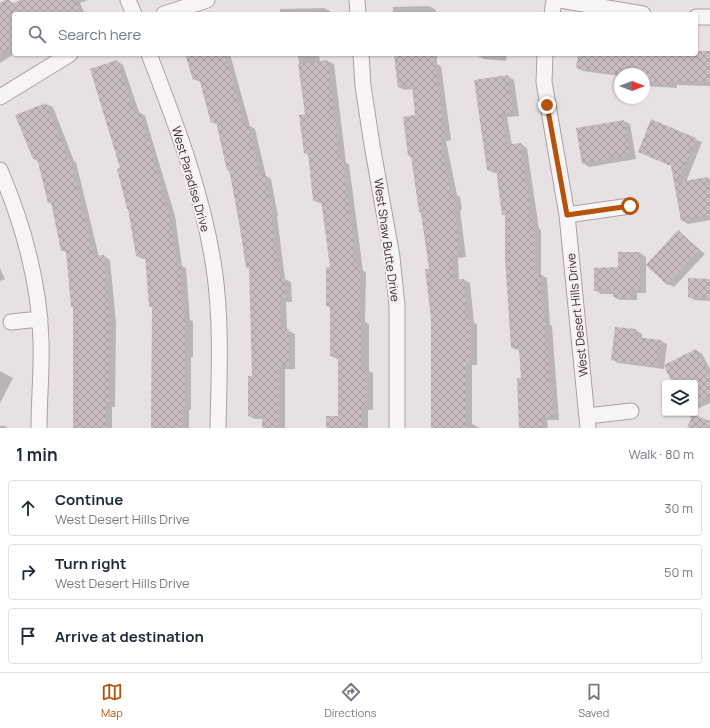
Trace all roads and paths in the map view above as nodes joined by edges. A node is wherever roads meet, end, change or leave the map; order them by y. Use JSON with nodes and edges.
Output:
{"nodes":[{"id":1,"x":128,"y":0,"type":"edge"},
{"id":2,"x":207,"y":0,"type":"edge"},
{"id":3,"x":357,"y":0,"type":"edge"},
{"id":4,"x":554,"y":0,"type":"edge"},
{"id":5,"x":560,"y":0,"type":"edge"},
{"id":6,"x":133,"y":12,"type":"edge"},
{"id":7,"x":170,"y":12,"type":"edge"},
{"id":8,"x":358,"y":12,"type":"edge"},
{"id":9,"x":552,"y":12,"type":"edge"},
{"id":10,"x":631,"y":12,"type":"edge"},
{"id":11,"x":698,"y":17,"type":"edge"},
{"id":12,"x":710,"y":17,"type":"edge"},
{"id":13,"x":67,"y":56,"type":"edge"},
{"id":14,"x":150,"y":56,"type":"edge"},
{"id":15,"x":361,"y":56,"type":"edge"},
{"id":16,"x":545,"y":56,"type":"edge"},
{"id":17,"x":0,"y":97,"type":"edge"},
{"id":18,"x":0,"y":170,"type":"edge"},
{"id":19,"x":630,"y":206,"type":"dead end"},
{"id":20,"x":567,"y":215,"type":"junction"},
{"id":21,"x":40,"y":319,"type":"junction"},
{"id":22,"x":12,"y":322,"type":"dead end"},
{"id":23,"x":631,"y":411,"type":"dead end"},
{"id":24,"x":588,"y":422,"type":"edge"},
{"id":25,"x":39,"y":428,"type":"edge"},
{"id":26,"x":218,"y":428,"type":"edge"},
{"id":27,"x":396,"y":428,"type":"edge"}],
"edges":[{"from":1,"to":6,"type":"street"},
{"from":2,"to":7,"type":"street"},
{"from":3,"to":8,"type":"street"},
{"from":4,"to":9,"type":"street"},
{"from":5,"to":10,"type":"street"},
{"from":11,"to":12,"type":"street"},
{"from":13,"to":17,"type":"street"},
{"from":14,"to":26,"type":"street","name":"West Paradise Drive"},
{"from":15,"to":27,"type":"street","name":"West Shaw Butte Drive"},
{"from":16,"to":20,"type":"street","name":"West Desert Hills Drive"},
{"from":18,"to":21,"type":"street"},
{"from":19,"to":20,"type":"street"},
{"from":20,"to":24,"type":"street","name":"West Desert Hills Drive"},
{"from":21,"to":22,"type":"street"},
{"from":21,"to":25,"type":"street"},
{"from":23,"to":24,"type":"street","name":"West Desert Hills Drive"}]}
